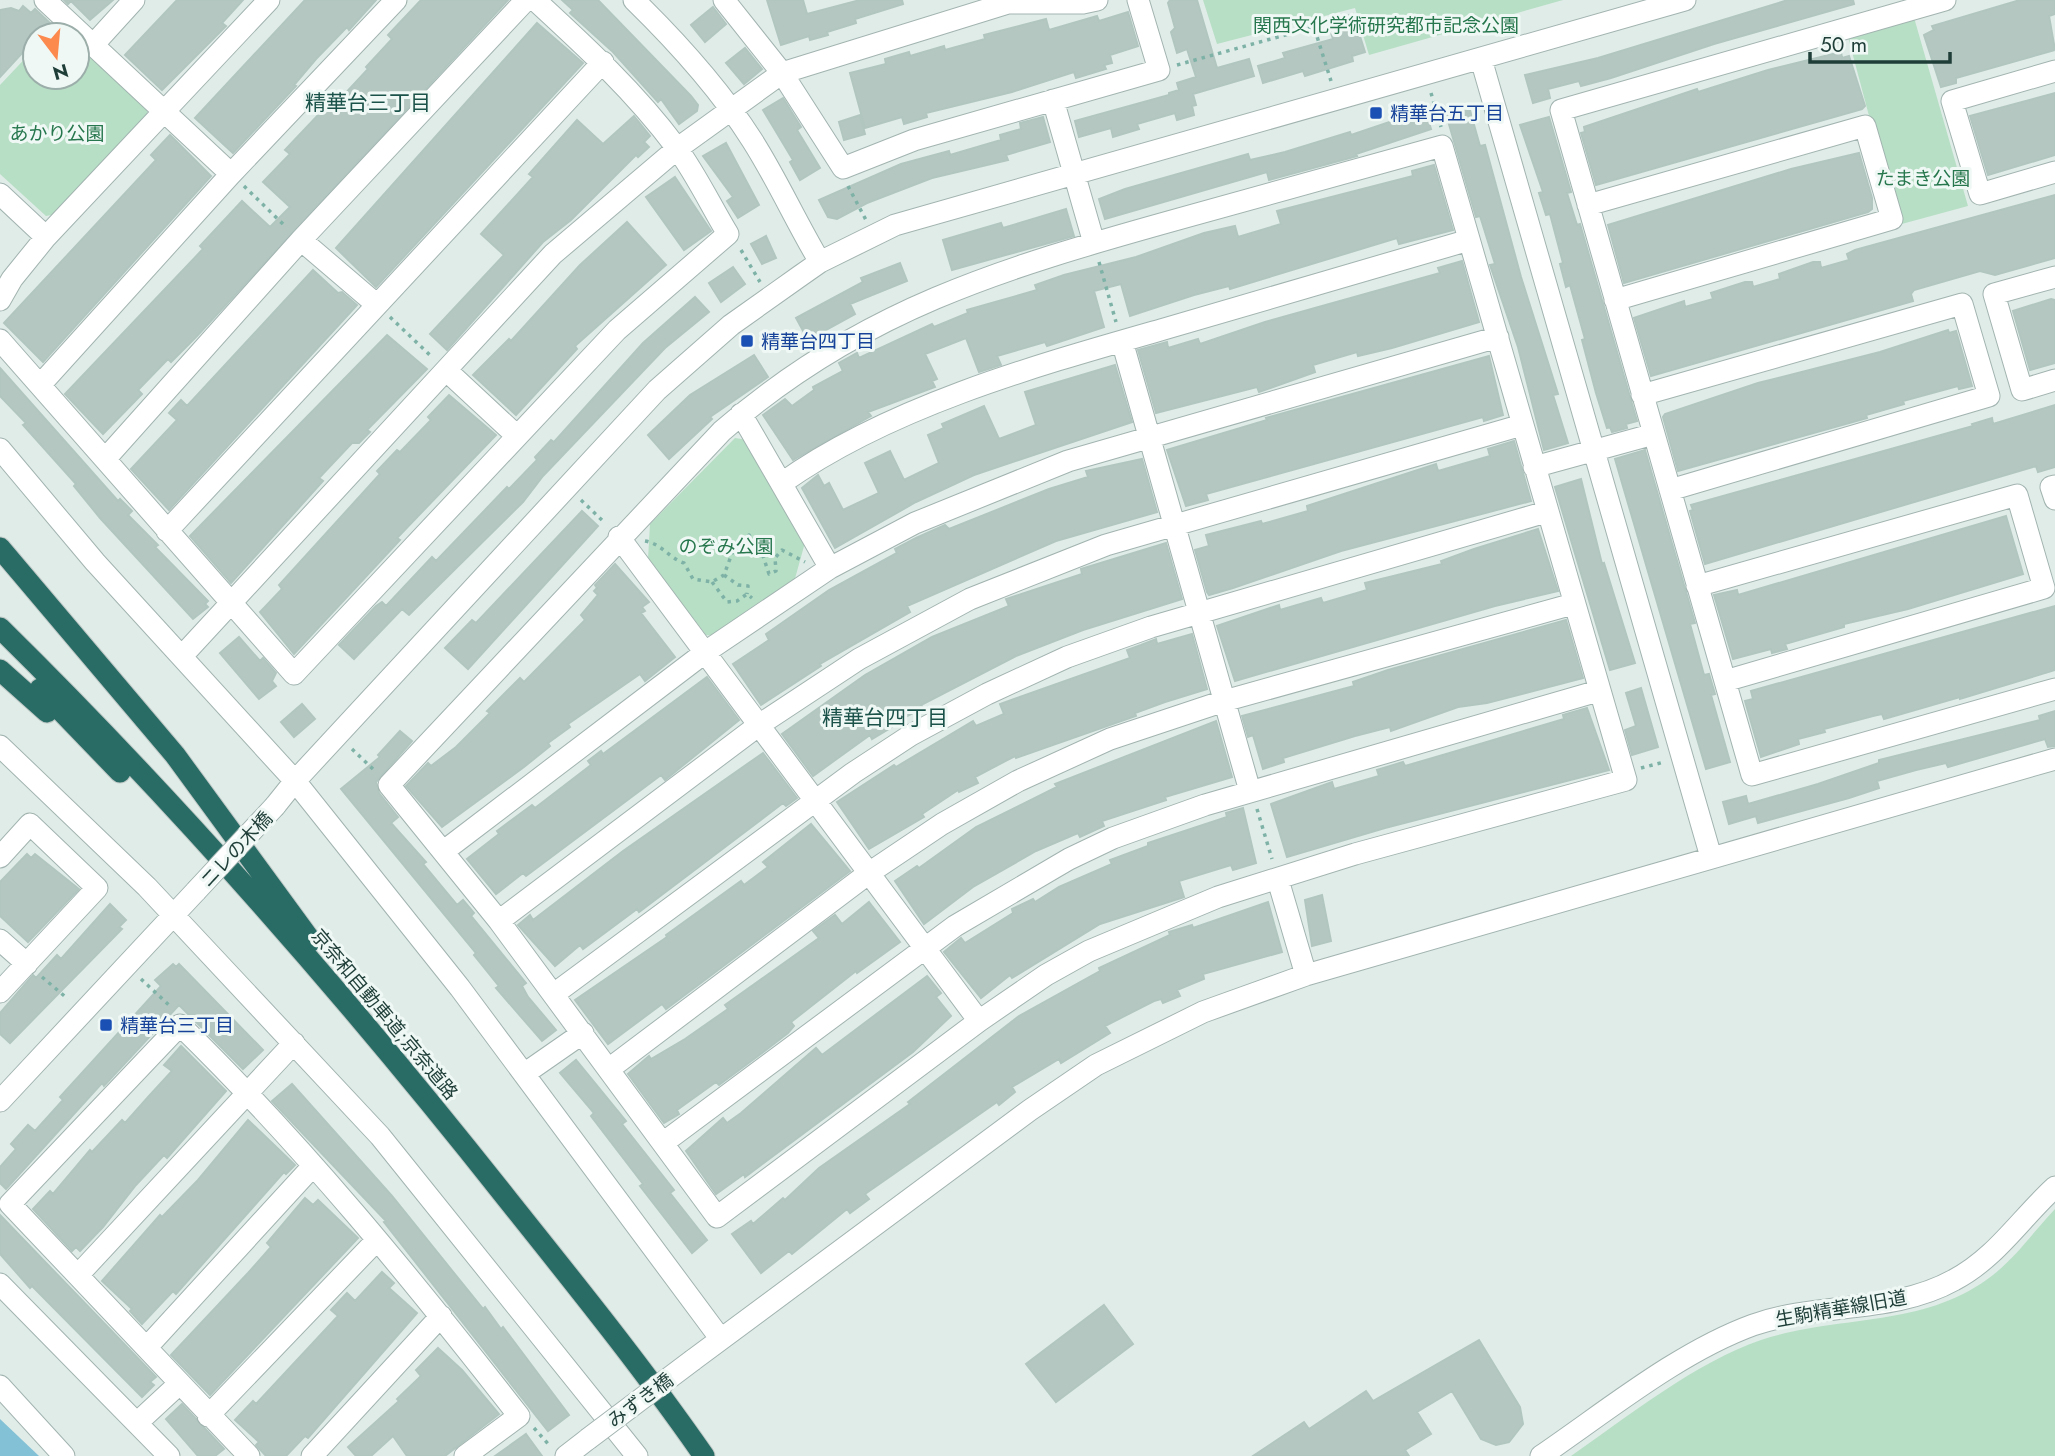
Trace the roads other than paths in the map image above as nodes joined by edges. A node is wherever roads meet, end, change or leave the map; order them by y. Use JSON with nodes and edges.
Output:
{"nodes":[{"id":1,"x":45,"y":0,"type":"edge"},
{"id":2,"x":134,"y":0,"type":"edge"},
{"id":3,"x":269,"y":0,"type":"edge"},
{"id":4,"x":396,"y":0,"type":"edge"},
{"id":5,"x":526,"y":0,"type":"edge"},
{"id":6,"x":535,"y":0,"type":"edge"},
{"id":7,"x":634,"y":0,"type":"edge"},
{"id":8,"x":724,"y":0,"type":"edge"},
{"id":9,"x":1097,"y":0,"type":"edge"},
{"id":10,"x":1138,"y":0,"type":"edge"},
{"id":11,"x":1685,"y":0,"type":"edge"},
{"id":12,"x":1945,"y":0,"type":"edge"},
{"id":13,"x":1007,"y":2,"type":"edge"},
{"id":14,"x":1910,"y":5,"type":"edge"},
{"id":15,"x":93,"y":44,"type":"junction"},
{"id":16,"x":1481,"y":59,"type":"junction"},
{"id":17,"x":603,"y":62,"type":"junction"},
{"id":18,"x":2055,"y":71,"type":"edge"},
{"id":19,"x":782,"y":73,"type":"junction"},
{"id":20,"x":1052,"y":100,"type":"junction"},
{"id":21,"x":730,"y":108,"type":"junction"},
{"id":22,"x":167,"y":111,"type":"junction"},
{"id":23,"x":678,"y":148,"type":"junction"},
{"id":24,"x":2055,"y":173,"type":"edge"},
{"id":25,"x":231,"y":174,"type":"junction"},
{"id":26,"x":1073,"y":175,"type":"junction"},
{"id":27,"x":0,"y":194,"type":"edge"},
{"id":28,"x":1588,"y":205,"type":"junction"},
{"id":29,"x":46,"y":237,"type":"junction"},
{"id":30,"x":300,"y":240,"type":"junction"},
{"id":31,"x":1469,"y":240,"type":"junction"},
{"id":32,"x":1094,"y":243,"type":"junction"},
{"id":33,"x":820,"y":262,"type":"junction"},
{"id":34,"x":2055,"y":277,"type":"edge"},
{"id":35,"x":1994,"y":294,"type":"junction"},
{"id":36,"x":0,"y":300,"type":"edge"},
{"id":37,"x":1615,"y":300,"type":"junction"},
{"id":38,"x":376,"y":304,"type":"junction"},
{"id":39,"x":1962,"y":304,"type":"junction"},
{"id":40,"x":1497,"y":337,"type":"junction"},
{"id":41,"x":0,"y":340,"type":"edge"},
{"id":42,"x":1122,"y":341,"type":"junction"},
{"id":43,"x":447,"y":371,"type":"junction"},
{"id":44,"x":2055,"y":380,"type":"edge"},
{"id":45,"x":41,"y":384,"type":"junction"},
{"id":46,"x":1643,"y":396,"type":"junction"},
{"id":47,"x":741,"y":414,"type":"junction"},
{"id":48,"x":1522,"y":425,"type":"junction"},
{"id":49,"x":1654,"y":433,"type":"junction"},
{"id":50,"x":517,"y":436,"type":"junction"},
{"id":51,"x":1149,"y":437,"type":"junction"},
{"id":52,"x":0,"y":449,"type":"edge"},
{"id":53,"x":1594,"y":450,"type":"junction"},
{"id":54,"x":107,"y":457,"type":"junction"},
{"id":55,"x":1534,"y":467,"type":"junction"},
{"id":56,"x":782,"y":484,"type":"junction"},
{"id":57,"x":2055,"y":486,"type":"edge"},
{"id":58,"x":1670,"y":490,"type":"junction"},
{"id":59,"x":2055,"y":499,"type":"edge"},
{"id":60,"x":1546,"y":512,"type":"junction"},
{"id":61,"x":1173,"y":524,"type":"junction"},
{"id":62,"x":167,"y":531,"type":"junction"},
{"id":63,"x":619,"y":537,"type":"junction"},
{"id":64,"x":0,"y":548,"type":"edge"},
{"id":65,"x":830,"y":568,"type":"junction"},
{"id":66,"x":1697,"y":586,"type":"junction"},
{"id":67,"x":231,"y":604,"type":"junction"},
{"id":68,"x":1573,"y":604,"type":"junction"},
{"id":69,"x":1199,"y":614,"type":"junction"},
{"id":70,"x":0,"y":628,"type":"edge"},
{"id":71,"x":0,"y":648,"type":"edge"},
{"id":72,"x":707,"y":651,"type":"junction"},
{"id":73,"x":183,"y":656,"type":"junction"},
{"id":74,"x":0,"y":670,"type":"edge"},
{"id":75,"x":1725,"y":681,"type":"junction"},
{"id":76,"x":2055,"y":689,"type":"edge"},
{"id":77,"x":1598,"y":691,"type":"junction"},
{"id":78,"x":1224,"y":701,"type":"junction"},
{"id":79,"x":759,"y":725,"type":"junction"},
{"id":80,"x":0,"y":746,"type":"edge"},
{"id":81,"x":2055,"y":759,"type":"edge"},
{"id":82,"x":295,"y":780,"type":"junction"},
{"id":83,"x":134,"y":786,"type":"junction"},
{"id":84,"x":1250,"y":791,"type":"junction"},
{"id":85,"x":817,"y":801,"type":"junction"},
{"id":86,"x":444,"y":850,"type":"junction"},
{"id":87,"x":0,"y":857,"type":"edge"},
{"id":88,"x":1712,"y":857,"type":"junction"},
{"id":89,"x":869,"y":873,"type":"junction"},
{"id":90,"x":1278,"y":880,"type":"junction"},
{"id":91,"x":172,"y":916,"type":"junction"},
{"id":92,"x":499,"y":921,"type":"junction"},
{"id":93,"x":0,"y":940,"type":"edge"},
{"id":94,"x":926,"y":949,"type":"junction"},
{"id":95,"x":27,"y":964,"type":"junction"},
{"id":96,"x":1306,"y":975,"type":"junction"},
{"id":97,"x":0,"y":992,"type":"edge"},
{"id":98,"x":554,"y":994,"type":"junction"},
{"id":99,"x":979,"y":1021,"type":"junction"},
{"id":100,"x":583,"y":1033,"type":"junction"},
{"id":101,"x":294,"y":1043,"type":"junction"},
{"id":102,"x":609,"y":1069,"type":"junction"},
{"id":103,"x":524,"y":1074,"type":"junction"},
{"id":104,"x":247,"y":1090,"type":"junction"},
{"id":105,"x":425,"y":1095,"type":"junction"},
{"id":106,"x":0,"y":1101,"type":"edge"},
{"id":107,"x":663,"y":1143,"type":"junction"},
{"id":108,"x":312,"y":1167,"type":"junction"},
{"id":109,"x":2055,"y":1187,"type":"edge"},
{"id":110,"x":376,"y":1241,"type":"junction"},
{"id":111,"x":79,"y":1274,"type":"junction"},
{"id":112,"x":0,"y":1284,"type":"edge"},
{"id":113,"x":441,"y":1317,"type":"junction"},
{"id":114,"x":720,"y":1338,"type":"junction"},
{"id":115,"x":148,"y":1346,"type":"junction"},
{"id":116,"x":179,"y":1384,"type":"junction"},
{"id":117,"x":0,"y":1387,"type":"edge"},
{"id":118,"x":208,"y":1416,"type":"junction"},
{"id":119,"x":138,"y":1422,"type":"junction"},
{"id":120,"x":560,"y":1453,"type":"edge"},
{"id":121,"x":64,"y":1456,"type":"edge"},
{"id":122,"x":169,"y":1456,"type":"edge"},
{"id":123,"x":249,"y":1456,"type":"edge"},
{"id":124,"x":312,"y":1456,"type":"edge"},
{"id":125,"x":465,"y":1456,"type":"edge"},
{"id":126,"x":637,"y":1456,"type":"edge"},
{"id":127,"x":690,"y":1456,"type":"edge"},
{"id":128,"x":704,"y":1456,"type":"edge"},
{"id":129,"x":1541,"y":1456,"type":"edge"}],
"edges":[{"from":1,"to":15,"type":"street"},
{"from":2,"to":15,"type":"street"},
{"from":3,"to":22,"type":"street"},
{"from":4,"to":25,"type":"street"},
{"from":5,"to":30,"type":"street"},
{"from":6,"to":17,"type":"street"},
{"from":7,"to":21,"type":"street"},
{"from":8,"to":19,"type":"street"},
{"from":9,"to":13,"type":"street"},
{"from":10,"to":20,"type":"street"},
{"from":11,"to":16,"type":"street","name":"ニレの木橋"},
{"from":12,"to":14,"type":"street"},
{"from":13,"to":19,"type":"street"},
{"from":14,"to":28,"type":"street"},
{"from":15,"to":22,"type":"street"},
{"from":16,"to":26,"type":"street","name":"ニレの木橋"},
{"from":16,"to":53,"type":"street"},
{"from":17,"to":23,"type":"street"},
{"from":17,"to":38,"type":"street"},
{"from":18,"to":24,"type":"street"},
{"from":19,"to":20,"type":"street"},
{"from":19,"to":21,"type":"street"},
{"from":20,"to":26,"type":"street"},
{"from":21,"to":23,"type":"street"},
{"from":21,"to":33,"type":"street"},
{"from":22,"to":25,"type":"street"},
{"from":22,"to":29,"type":"street"},
{"from":23,"to":43,"type":"street"},
{"from":23,"to":50,"type":"street"},
{"from":25,"to":45,"type":"street"},
{"from":26,"to":32,"type":"street"},
{"from":26,"to":33,"type":"street","name":"ニレの木橋"},
{"from":27,"to":29,"type":"street"},
{"from":28,"to":37,"type":"street"},
{"from":28,"to":37,"type":"street"},
{"from":29,"to":36,"type":"street"},
{"from":30,"to":38,"type":"street"},
{"from":30,"to":54,"type":"street"},
{"from":31,"to":32,"type":"street"},
{"from":31,"to":40,"type":"street"},
{"from":31,"to":42,"type":"street"},
{"from":32,"to":47,"type":"street"},
{"from":33,"to":82,"type":"street","name":"ニレの木橋"},
{"from":34,"to":35,"type":"street"},
{"from":35,"to":39,"type":"street"},
{"from":35,"to":44,"type":"street"},
{"from":37,"to":46,"type":"street"},
{"from":38,"to":62,"type":"street"},
{"from":39,"to":46,"type":"street"},
{"from":39,"to":58,"type":"street"},
{"from":40,"to":48,"type":"street"},
{"from":40,"to":51,"type":"street"},
{"from":41,"to":45,"type":"street"},
{"from":42,"to":51,"type":"street"},
{"from":42,"to":56,"type":"street"},
{"from":43,"to":50,"type":"street"},
{"from":43,"to":67,"type":"street"},
{"from":45,"to":54,"type":"street"},
{"from":46,"to":49,"type":"street"},
{"from":47,"to":56,"type":"street"},
{"from":47,"to":63,"type":"street"},
{"from":48,"to":55,"type":"street"},
{"from":48,"to":61,"type":"street"},
{"from":49,"to":53,"type":"street"},
{"from":49,"to":58,"type":"street"},
{"from":50,"to":67,"type":"street"},
{"from":51,"to":61,"type":"street"},
{"from":51,"to":65,"type":"street"},
{"from":52,"to":73,"type":"street"},
{"from":53,"to":55,"type":"street"},
{"from":53,"to":88,"type":"street"},
{"from":54,"to":62,"type":"street"},
{"from":55,"to":60,"type":"street"},
{"from":56,"to":65,"type":"street"},
{"from":57,"to":59,"type":"street"},
{"from":58,"to":66,"type":"street"},
{"from":60,"to":68,"type":"street"},
{"from":60,"to":69,"type":"street"},
{"from":61,"to":69,"type":"street"},
{"from":61,"to":79,"type":"street"},
{"from":62,"to":67,"type":"street"},
{"from":63,"to":72,"type":"street"},
{"from":63,"to":86,"type":"street"},
{"from":64,"to":105,"type":"highway"},
{"from":65,"to":72,"type":"street"},
{"from":66,"to":75,"type":"street"},
{"from":66,"to":75,"type":"street"},
{"from":67,"to":73,"type":"street"},
{"from":68,"to":77,"type":"street"},
{"from":68,"to":78,"type":"street"},
{"from":69,"to":78,"type":"street"},
{"from":69,"to":85,"type":"street"},
{"from":70,"to":105,"type":"highway","name":"京奈和自動車道;京奈道路"},
{"from":71,"to":83,"type":"highway","name":"京奈和自動車道;京奈道路"},
{"from":72,"to":79,"type":"street"},
{"from":72,"to":86,"type":"street"},
{"from":73,"to":82,"type":"street"},
{"from":74,"to":83,"type":"highway"},
{"from":75,"to":76,"type":"street"},
{"from":77,"to":84,"type":"street"},
{"from":77,"to":90,"type":"street"},
{"from":78,"to":84,"type":"street"},
{"from":78,"to":89,"type":"street"},
{"from":79,"to":85,"type":"street"},
{"from":79,"to":92,"type":"street"},
{"from":80,"to":91,"type":"street"},
{"from":81,"to":88,"type":"street","name":"みずき橋"},
{"from":82,"to":91,"type":"street","name":"ニレの木橋","bridge":true},
{"from":82,"to":103,"type":"street"},
{"from":83,"to":127,"type":"highway","name":"京奈和自動車道;京奈道路"},
{"from":84,"to":94,"type":"street"},
{"from":85,"to":89,"type":"street"},
{"from":85,"to":98,"type":"street"},
{"from":86,"to":92,"type":"street"},
{"from":87,"to":95,"type":"street"},
{"from":88,"to":96,"type":"street","name":"みずき橋"},
{"from":89,"to":94,"type":"street"},
{"from":89,"to":102,"type":"street"},
{"from":90,"to":96,"type":"street"},
{"from":90,"to":99,"type":"street"},
{"from":91,"to":101,"type":"street"},
{"from":91,"to":106,"type":"street","name":"ニレの木橋"},
{"from":92,"to":98,"type":"street"},
{"from":93,"to":95,"type":"street"},
{"from":94,"to":99,"type":"street"},
{"from":94,"to":107,"type":"street"},
{"from":95,"to":97,"type":"street"},
{"from":96,"to":114,"type":"street","name":"みずき橋"},
{"from":98,"to":100,"type":"street"},
{"from":99,"to":107,"type":"street"},
{"from":100,"to":102,"type":"street"},
{"from":100,"to":103,"type":"street"},
{"from":101,"to":104,"type":"street"},
{"from":101,"to":126,"type":"street"},
{"from":102,"to":107,"type":"street"},
{"from":103,"to":114,"type":"street"},
{"from":104,"to":108,"type":"street"},
{"from":104,"to":111,"type":"street"},
{"from":104,"to":111,"type":"street"},
{"from":105,"to":128,"type":"highway","name":"京奈和自動車道;京奈道路"},
{"from":108,"to":110,"type":"street"},
{"from":108,"to":115,"type":"street"},
{"from":109,"to":129,"type":"street","name":"生駒精華線旧道"},
{"from":110,"to":113,"type":"street"},
{"from":110,"to":118,"type":"street"},
{"from":111,"to":115,"type":"street"},
{"from":112,"to":119,"type":"street"},
{"from":113,"to":124,"type":"street"},
{"from":113,"to":125,"type":"street"},
{"from":114,"to":120,"type":"street","name":"みずき橋","bridge":true},
{"from":115,"to":116,"type":"street"},
{"from":116,"to":118,"type":"street"},
{"from":116,"to":119,"type":"street"},
{"from":117,"to":121,"type":"street"},
{"from":118,"to":123,"type":"street"},
{"from":119,"to":122,"type":"street"}]}
